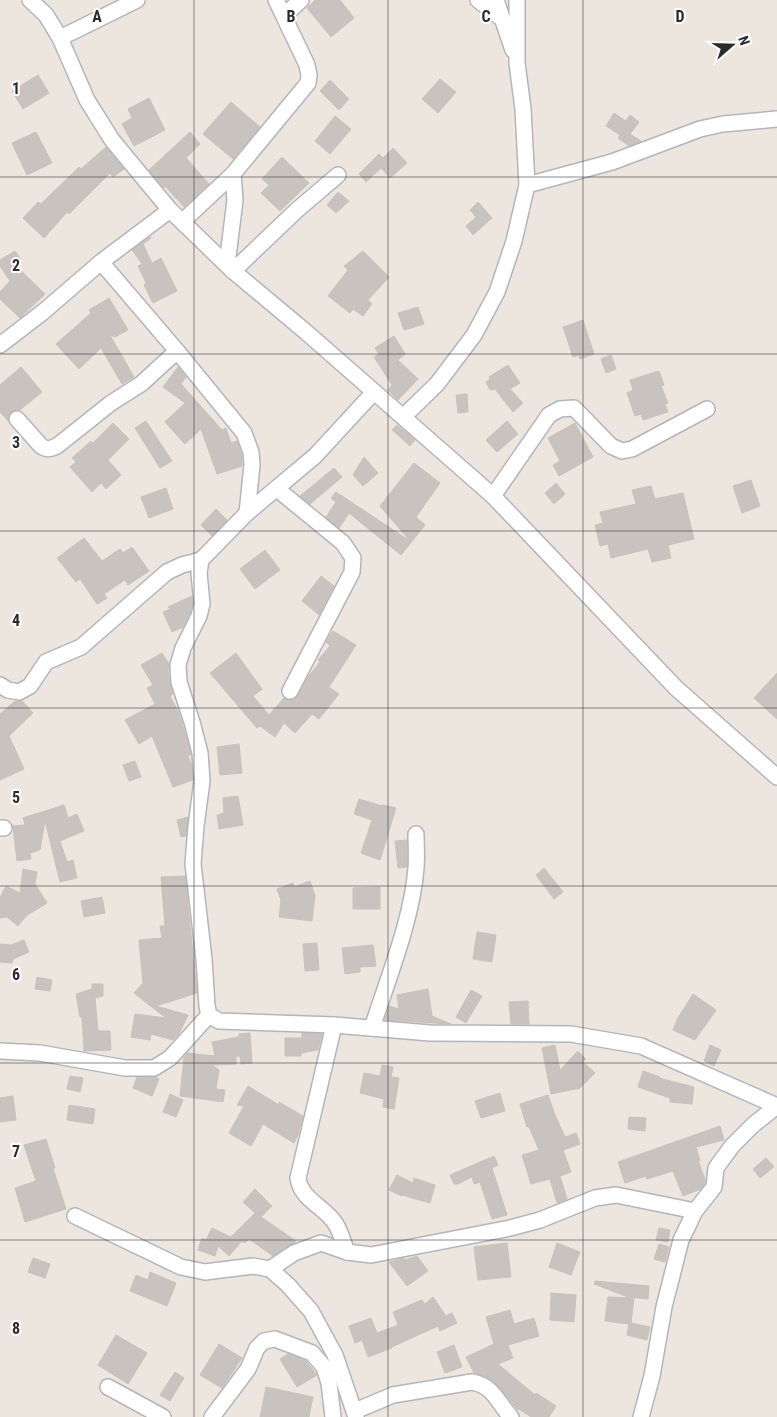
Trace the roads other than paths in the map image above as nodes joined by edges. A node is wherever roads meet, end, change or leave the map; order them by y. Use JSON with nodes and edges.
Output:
{"nodes":[{"id":1,"x":30,"y":0,"type":"edge"},
{"id":2,"x":137,"y":0,"type":"edge"},
{"id":3,"x":276,"y":0,"type":"edge"},
{"id":4,"x":301,"y":0,"type":"edge"},
{"id":5,"x":478,"y":0,"type":"edge"},
{"id":6,"x":496,"y":0,"type":"edge"},
{"id":7,"x":517,"y":0,"type":"edge"},
{"id":8,"x":284,"y":16,"type":"junction"},
{"id":9,"x":501,"y":18,"type":"junction"},
{"id":10,"x":60,"y":38,"type":"junction"},
{"id":11,"x":517,"y":63,"type":"junction"},
{"id":12,"x":777,"y":119,"type":"edge"},
{"id":13,"x":232,"y":174,"type":"junction"},
{"id":14,"x":338,"y":175,"type":"dead end"},
{"id":15,"x":527,"y":185,"type":"junction"},
{"id":16,"x":170,"y":210,"type":"junction"},
{"id":17,"x":183,"y":221,"type":"junction"},
{"id":18,"x":101,"y":262,"type":"junction"},
{"id":19,"x":230,"y":268,"type":"junction"},
{"id":20,"x":1,"y":342,"type":"edge"},
{"id":21,"x":178,"y":351,"type":"junction"},
{"id":22,"x":374,"y":392,"type":"junction"},
{"id":23,"x":707,"y":409,"type":"dead end"},
{"id":24,"x":403,"y":417,"type":"junction"},
{"id":25,"x":17,"y":419,"type":"dead end"},
{"id":26,"x":277,"y":489,"type":"junction"},
{"id":27,"x":493,"y":496,"type":"junction"},
{"id":28,"x":247,"y":513,"type":"junction"},
{"id":29,"x":201,"y":560,"type":"junction"},
{"id":30,"x":0,"y":685,"type":"edge"},
{"id":31,"x":290,"y":692,"type":"dead end"},
{"id":32,"x":777,"y":777,"type":"edge"},
{"id":33,"x":416,"y":834,"type":"dead end"},
{"id":34,"x":210,"y":1015,"type":"junction"},
{"id":35,"x":334,"y":1025,"type":"junction"},
{"id":36,"x":372,"y":1028,"type":"junction"},
{"id":37,"x":0,"y":1051,"type":"edge"},
{"id":38,"x":777,"y":1106,"type":"edge"},
{"id":39,"x":695,"y":1211,"type":"junction"},
{"id":40,"x":75,"y":1216,"type":"dead end"},
{"id":41,"x":347,"y":1252,"type":"junction"},
{"id":42,"x":270,"y":1269,"type":"junction"},
{"id":43,"x":108,"y":1387,"type":"dead end"},
{"id":44,"x":356,"y":1414,"type":"edge"},
{"id":45,"x":163,"y":1417,"type":"edge"},
{"id":46,"x":212,"y":1417,"type":"edge"},
{"id":47,"x":333,"y":1417,"type":"edge"},
{"id":48,"x":511,"y":1417,"type":"edge"},
{"id":49,"x":641,"y":1417,"type":"edge"}],
"edges":[{"from":1,"to":10,"type":"street"},
{"from":2,"to":10,"type":"street"},
{"from":3,"to":8,"type":"street"},
{"from":4,"to":8,"type":"street"},
{"from":5,"to":9,"type":"street"},
{"from":6,"to":9,"type":"street"},
{"from":7,"to":11,"type":"street"},
{"from":8,"to":13,"type":"street"},
{"from":9,"to":11,"type":"street"},
{"from":10,"to":16,"type":"street"},
{"from":11,"to":15,"type":"street"},
{"from":12,"to":15,"type":"street"},
{"from":13,"to":17,"type":"street"},
{"from":13,"to":19,"type":"street"},
{"from":14,"to":19,"type":"street"},
{"from":15,"to":24,"type":"street"},
{"from":16,"to":17,"type":"street"},
{"from":16,"to":18,"type":"street"},
{"from":17,"to":19,"type":"street"},
{"from":18,"to":20,"type":"street"},
{"from":18,"to":21,"type":"street"},
{"from":19,"to":22,"type":"street"},
{"from":21,"to":25,"type":"street"},
{"from":21,"to":28,"type":"street"},
{"from":22,"to":24,"type":"street"},
{"from":22,"to":26,"type":"street"},
{"from":23,"to":27,"type":"street"},
{"from":24,"to":27,"type":"street"},
{"from":26,"to":28,"type":"street"},
{"from":26,"to":31,"type":"street"},
{"from":27,"to":32,"type":"street"},
{"from":28,"to":29,"type":"street"},
{"from":29,"to":30,"type":"street"},
{"from":29,"to":34,"type":"street"},
{"from":33,"to":36,"type":"street"},
{"from":34,"to":35,"type":"street"},
{"from":34,"to":37,"type":"street"},
{"from":35,"to":36,"type":"street"},
{"from":35,"to":41,"type":"street"},
{"from":36,"to":38,"type":"street"},
{"from":38,"to":39,"type":"street"},
{"from":39,"to":41,"type":"street"},
{"from":39,"to":49,"type":"street"},
{"from":40,"to":42,"type":"street"},
{"from":41,"to":42,"type":"street"},
{"from":42,"to":44,"type":"street"},
{"from":43,"to":45,"type":"street"},
{"from":44,"to":48,"type":"street"},
{"from":46,"to":47,"type":"street"}]}
